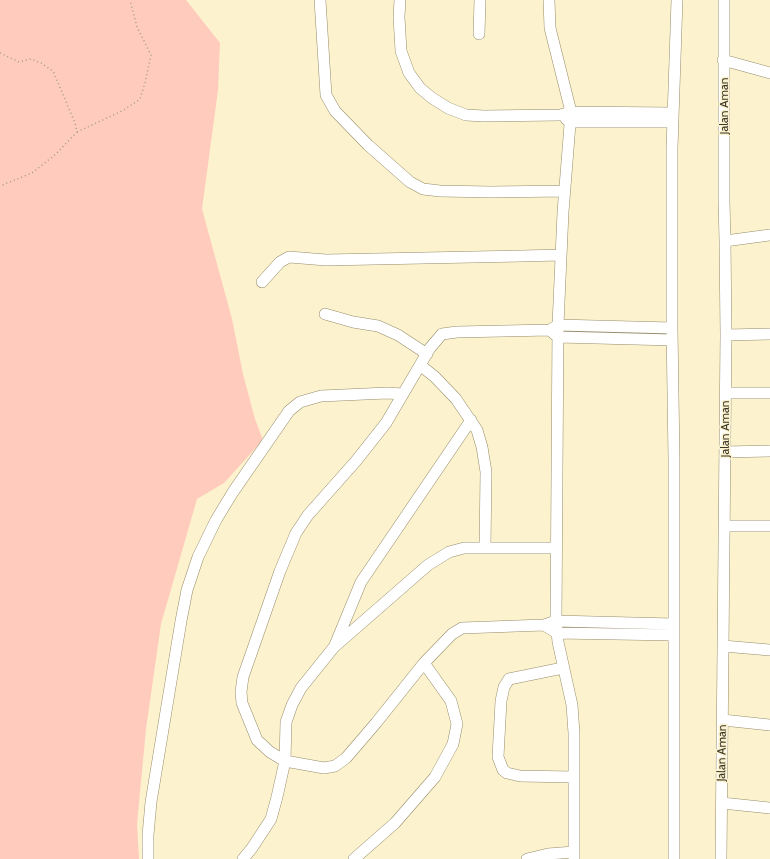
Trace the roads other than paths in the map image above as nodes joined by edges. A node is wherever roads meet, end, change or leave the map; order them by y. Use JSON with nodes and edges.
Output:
{"nodes":[{"id":1,"x":320,"y":0,"type":"edge"},
{"id":2,"x":400,"y":0,"type":"edge"},
{"id":3,"x":480,"y":0,"type":"edge"},
{"id":4,"x":549,"y":0,"type":"edge"},
{"id":5,"x":677,"y":0,"type":"edge"},
{"id":6,"x":724,"y":0,"type":"edge"},
{"id":7,"x":478,"y":34,"type":"dead end"},
{"id":8,"x":723,"y":60,"type":"junction"},
{"id":9,"x":770,"y":74,"type":"edge"},
{"id":10,"x":571,"y":117,"type":"junction"},
{"id":11,"x":672,"y":118,"type":"junction"},
{"id":12,"x":564,"y":191,"type":"junction"},
{"id":13,"x":770,"y":235,"type":"edge"},
{"id":14,"x":725,"y":241,"type":"junction"},
{"id":15,"x":560,"y":255,"type":"junction"},
{"id":16,"x":262,"y":282,"type":"dead end"},
{"id":17,"x":326,"y":314,"type":"dead end"},
{"id":18,"x":672,"y":328,"type":"junction"},
{"id":19,"x":555,"y":331,"type":"junction"},
{"id":20,"x":770,"y":334,"type":"edge"},
{"id":21,"x":726,"y":336,"type":"junction"},
{"id":22,"x":672,"y":340,"type":"junction"},
{"id":23,"x":427,"y":354,"type":"junction"},
{"id":24,"x":420,"y":365,"type":"junction"},
{"id":25,"x":725,"y":393,"type":"junction"},
{"id":26,"x":770,"y":393,"type":"edge"},
{"id":27,"x":403,"y":394,"type":"junction"},
{"id":28,"x":471,"y":420,"type":"junction"},
{"id":29,"x":770,"y":451,"type":"edge"},
{"id":30,"x":725,"y":452,"type":"junction"},
{"id":31,"x":724,"y":526,"type":"junction"},
{"id":32,"x":770,"y":526,"type":"edge"},
{"id":33,"x":485,"y":548,"type":"junction"},
{"id":34,"x":556,"y":548,"type":"junction"},
{"id":35,"x":556,"y":621,"type":"junction"},
{"id":36,"x":673,"y":624,"type":"junction"},
{"id":37,"x":544,"y":625,"type":"junction"},
{"id":38,"x":557,"y":633,"type":"junction"},
{"id":39,"x":673,"y":635,"type":"junction"},
{"id":40,"x":724,"y":646,"type":"junction"},
{"id":41,"x":334,"y":647,"type":"junction"},
{"id":42,"x":770,"y":650,"type":"edge"},
{"id":43,"x":424,"y":663,"type":"junction"},
{"id":44,"x":563,"y":668,"type":"junction"},
{"id":45,"x":723,"y":720,"type":"junction"},
{"id":46,"x":770,"y":725,"type":"edge"},
{"id":47,"x":285,"y":761,"type":"junction"},
{"id":48,"x":573,"y":777,"type":"junction"},
{"id":49,"x":722,"y":803,"type":"junction"},
{"id":50,"x":770,"y":808,"type":"edge"},
{"id":51,"x":574,"y":856,"type":"edge"},
{"id":52,"x":148,"y":859,"type":"edge"},
{"id":53,"x":243,"y":859,"type":"edge"},
{"id":54,"x":354,"y":859,"type":"edge"},
{"id":55,"x":527,"y":859,"type":"edge"},
{"id":56,"x":674,"y":859,"type":"edge"},
{"id":57,"x":721,"y":859,"type":"edge"}],
"edges":[{"from":1,"to":12,"type":"street"},
{"from":2,"to":10,"type":"street"},
{"from":3,"to":7,"type":"street"},
{"from":4,"to":10,"type":"street"},
{"from":5,"to":11,"type":"street"},
{"from":6,"to":8,"type":"street","name":"Jalan Aman"},
{"from":8,"to":9,"type":"street"},
{"from":8,"to":14,"type":"street","name":"Jalan Aman"},
{"from":10,"to":11,"type":"street"},
{"from":10,"to":12,"type":"street"},
{"from":11,"to":18,"type":"street"},
{"from":12,"to":15,"type":"street"},
{"from":13,"to":14,"type":"street"},
{"from":14,"to":21,"type":"street","name":"Jalan Aman"},
{"from":15,"to":16,"type":"street"},
{"from":15,"to":19,"type":"street"},
{"from":17,"to":23,"type":"street"},
{"from":18,"to":19,"type":"street"},
{"from":18,"to":22,"type":"street"},
{"from":19,"to":22,"type":"street"},
{"from":19,"to":23,"type":"street"},
{"from":19,"to":34,"type":"street"},
{"from":20,"to":21,"type":"street"},
{"from":21,"to":25,"type":"street","name":"Jalan Aman"},
{"from":22,"to":36,"type":"street"},
{"from":23,"to":24,"type":"street"},
{"from":24,"to":27,"type":"street"},
{"from":24,"to":28,"type":"street"},
{"from":25,"to":26,"type":"street"},
{"from":25,"to":30,"type":"street","name":"Jalan Aman"},
{"from":27,"to":47,"type":"street"},
{"from":27,"to":52,"type":"street"},
{"from":28,"to":33,"type":"street"},
{"from":28,"to":41,"type":"street"},
{"from":29,"to":30,"type":"street"},
{"from":30,"to":31,"type":"street","name":"Jalan Aman"},
{"from":31,"to":32,"type":"street"},
{"from":31,"to":40,"type":"street","name":"Jalan Aman"},
{"from":33,"to":34,"type":"street"},
{"from":33,"to":41,"type":"street"},
{"from":34,"to":35,"type":"street"},
{"from":35,"to":36,"type":"street"},
{"from":35,"to":37,"type":"street"},
{"from":35,"to":38,"type":"street"},
{"from":36,"to":39,"type":"street"},
{"from":37,"to":38,"type":"street"},
{"from":37,"to":43,"type":"street"},
{"from":38,"to":39,"type":"street"},
{"from":38,"to":44,"type":"street"},
{"from":39,"to":56,"type":"street"},
{"from":40,"to":42,"type":"street"},
{"from":40,"to":45,"type":"street","name":"Jalan Aman"},
{"from":41,"to":47,"type":"street"},
{"from":43,"to":47,"type":"street"},
{"from":43,"to":54,"type":"street"},
{"from":44,"to":48,"type":"street"},
{"from":44,"to":48,"type":"street"},
{"from":45,"to":46,"type":"street"},
{"from":45,"to":49,"type":"street","name":"Jalan Aman"},
{"from":47,"to":53,"type":"street"},
{"from":48,"to":51,"type":"street"},
{"from":49,"to":50,"type":"street"},
{"from":49,"to":57,"type":"street","name":"Jalan Aman"},
{"from":51,"to":55,"type":"street"}]}
